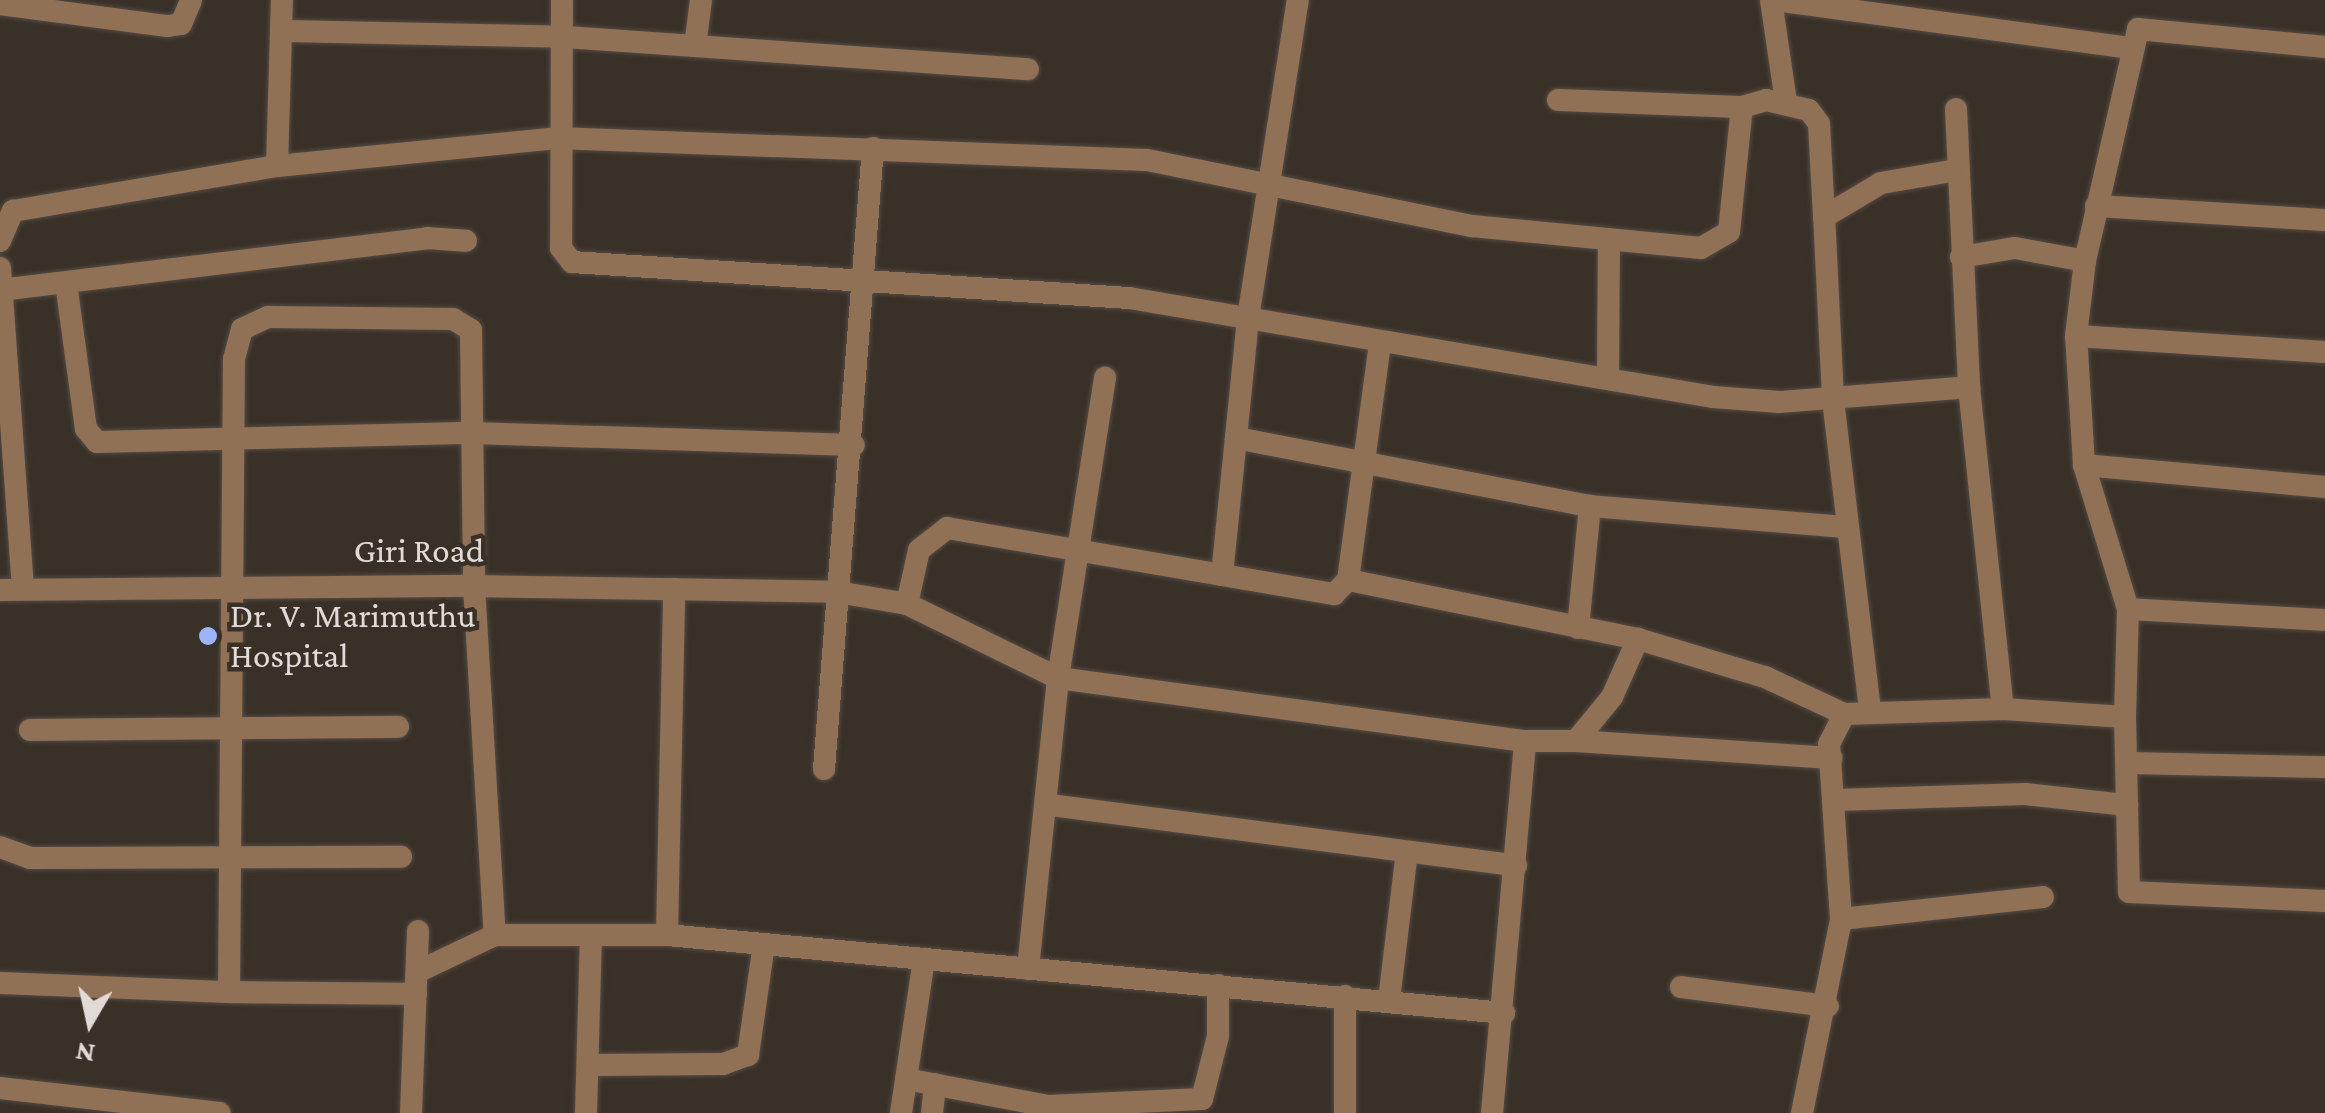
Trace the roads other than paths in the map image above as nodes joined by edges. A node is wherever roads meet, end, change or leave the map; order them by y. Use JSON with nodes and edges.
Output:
{"nodes":[{"id":1,"x":191,"y":0,"type":"edge"},
{"id":2,"x":282,"y":0,"type":"edge"},
{"id":3,"x":562,"y":0,"type":"edge"},
{"id":4,"x":700,"y":0,"type":"edge"},
{"id":5,"x":1298,"y":0,"type":"edge"},
{"id":6,"x":1772,"y":0,"type":"edge"},
{"id":7,"x":0,"y":4,"type":"edge"},
{"id":8,"x":285,"y":31,"type":"junction"},
{"id":9,"x":566,"y":36,"type":"junction"},
{"id":10,"x":694,"y":46,"type":"junction"},
{"id":11,"x":2325,"y":47,"type":"edge"},
{"id":12,"x":2128,"y":48,"type":"junction"},
{"id":13,"x":1028,"y":69,"type":"dead end"},
{"id":14,"x":1558,"y":100,"type":"dead end"},
{"id":15,"x":1776,"y":100,"type":"junction"},
{"id":16,"x":1742,"y":107,"type":"junction"},
{"id":17,"x":1956,"y":109,"type":"dead end"},
{"id":18,"x":558,"y":138,"type":"junction"},
{"id":19,"x":873,"y":148,"type":"junction"},
{"id":20,"x":277,"y":166,"type":"junction"},
{"id":21,"x":1957,"y":170,"type":"junction"},
{"id":22,"x":1269,"y":186,"type":"junction"},
{"id":23,"x":2096,"y":206,"type":"junction"},
{"id":24,"x":1824,"y":217,"type":"junction"},
{"id":25,"x":2325,"y":220,"type":"edge"},
{"id":26,"x":1608,"y":240,"type":"junction"},
{"id":27,"x":0,"y":241,"type":"edge"},
{"id":28,"x":466,"y":241,"type":"dead end"},
{"id":29,"x":1961,"y":257,"type":"junction"},
{"id":30,"x":2086,"y":261,"type":"junction"},
{"id":31,"x":0,"y":268,"type":"edge"},
{"id":32,"x":858,"y":278,"type":"junction"},
{"id":33,"x":66,"y":282,"type":"junction"},
{"id":34,"x":0,"y":290,"type":"edge"},
{"id":35,"x":1248,"y":318,"type":"junction"},
{"id":36,"x":2076,"y":336,"type":"junction"},
{"id":37,"x":1380,"y":343,"type":"junction"},
{"id":38,"x":2325,"y":352,"type":"edge"},
{"id":39,"x":1608,"y":376,"type":"junction"},
{"id":40,"x":1106,"y":378,"type":"dead end"},
{"id":41,"x":1969,"y":387,"type":"junction"},
{"id":42,"x":1834,"y":398,"type":"junction"},
{"id":43,"x":472,"y":433,"type":"junction"},
{"id":44,"x":240,"y":435,"type":"junction"},
{"id":45,"x":1236,"y":438,"type":"junction"},
{"id":46,"x":854,"y":445,"type":"junction"},
{"id":47,"x":1366,"y":464,"type":"junction"},
{"id":48,"x":2084,"y":465,"type":"junction"},
{"id":49,"x":2325,"y":486,"type":"edge"},
{"id":50,"x":1590,"y":506,"type":"junction"},
{"id":51,"x":1846,"y":527,"type":"junction"},
{"id":52,"x":1076,"y":555,"type":"junction"},
{"id":53,"x":1222,"y":575,"type":"junction"},
{"id":54,"x":1348,"y":580,"type":"junction"},
{"id":55,"x":234,"y":584,"type":"junction"},
{"id":56,"x":474,"y":586,"type":"junction"},
{"id":57,"x":12,"y":588,"type":"edge"},
{"id":58,"x":674,"y":589,"type":"junction"},
{"id":59,"x":837,"y":592,"type":"junction"},
{"id":60,"x":908,"y":604,"type":"junction"},
{"id":61,"x":2128,"y":609,"type":"junction"},
{"id":62,"x":2325,"y":620,"type":"edge"},
{"id":63,"x":1578,"y":628,"type":"junction"},
{"id":64,"x":1638,"y":639,"type":"junction"},
{"id":65,"x":1058,"y":678,"type":"junction"},
{"id":66,"x":2002,"y":708,"type":"junction"},
{"id":67,"x":1870,"y":710,"type":"junction"},
{"id":68,"x":1844,"y":714,"type":"junction"},
{"id":69,"x":2125,"y":718,"type":"junction"},
{"id":70,"x":226,"y":722,"type":"junction"},
{"id":71,"x":398,"y":727,"type":"dead end"},
{"id":72,"x":30,"y":730,"type":"dead end"},
{"id":73,"x":1525,"y":741,"type":"junction"},
{"id":74,"x":1576,"y":741,"type":"junction"},
{"id":75,"x":1831,"y":758,"type":"junction"},
{"id":76,"x":2128,"y":764,"type":"junction"},
{"id":77,"x":2325,"y":767,"type":"edge"},
{"id":78,"x":824,"y":769,"type":"dead end"},
{"id":79,"x":1836,"y":800,"type":"junction"},
{"id":80,"x":1051,"y":805,"type":"junction"},
{"id":81,"x":2126,"y":805,"type":"junction"},
{"id":82,"x":0,"y":847,"type":"edge"},
{"id":83,"x":1407,"y":852,"type":"junction"},
{"id":84,"x":401,"y":858,"type":"dead end"},
{"id":85,"x":226,"y":862,"type":"junction"},
{"id":86,"x":1516,"y":865,"type":"junction"},
{"id":87,"x":2042,"y":897,"type":"dead end"},
{"id":88,"x":2325,"y":901,"type":"edge"},
{"id":89,"x":1841,"y":920,"type":"junction"},
{"id":90,"x":418,"y":931,"type":"dead end"},
{"id":91,"x":495,"y":935,"type":"junction"},
{"id":92,"x":592,"y":935,"type":"junction"},
{"id":93,"x":667,"y":935,"type":"junction"},
{"id":94,"x":764,"y":944,"type":"junction"},
{"id":95,"x":924,"y":959,"type":"junction"},
{"id":96,"x":1028,"y":968,"type":"junction"},
{"id":97,"x":0,"y":983,"type":"edge"},
{"id":98,"x":416,"y":983,"type":"junction"},
{"id":99,"x":1218,"y":984,"type":"junction"},
{"id":100,"x":1681,"y":987,"type":"dead end"},
{"id":101,"x":229,"y":992,"type":"junction"},
{"id":102,"x":1345,"y":996,"type":"junction"},
{"id":103,"x":1389,"y":1000,"type":"junction"},
{"id":104,"x":1828,"y":1006,"type":"junction"},
{"id":105,"x":1504,"y":1013,"type":"junction"},
{"id":106,"x":588,"y":1065,"type":"junction"},
{"id":107,"x":906,"y":1079,"type":"junction"},
{"id":108,"x":935,"y":1084,"type":"junction"},
{"id":109,"x":0,"y":1088,"type":"edge"},
{"id":110,"x":220,"y":1113,"type":"edge"},
{"id":111,"x":411,"y":1113,"type":"edge"},
{"id":112,"x":586,"y":1113,"type":"edge"},
{"id":113,"x":900,"y":1113,"type":"edge"},
{"id":114,"x":932,"y":1113,"type":"edge"},
{"id":115,"x":1346,"y":1113,"type":"edge"},
{"id":116,"x":1492,"y":1113,"type":"edge"},
{"id":117,"x":1802,"y":1113,"type":"edge"}],
"edges":[{"from":1,"to":7,"type":"street"},
{"from":2,"to":8,"type":"street"},
{"from":3,"to":9,"type":"street"},
{"from":4,"to":10,"type":"street"},
{"from":5,"to":22,"type":"street"},
{"from":6,"to":12,"type":"street"},
{"from":6,"to":15,"type":"street"},
{"from":8,"to":9,"type":"street"},
{"from":8,"to":20,"type":"street"},
{"from":9,"to":10,"type":"street"},
{"from":9,"to":18,"type":"street"},
{"from":10,"to":13,"type":"street"},
{"from":11,"to":12,"type":"street"},
{"from":12,"to":23,"type":"street"},
{"from":14,"to":16,"type":"street"},
{"from":15,"to":16,"type":"street"},
{"from":15,"to":24,"type":"street"},
{"from":16,"to":26,"type":"street"},
{"from":17,"to":21,"type":"street"},
{"from":18,"to":19,"type":"street"},
{"from":18,"to":20,"type":"street"},
{"from":18,"to":32,"type":"street"},
{"from":19,"to":22,"type":"street"},
{"from":19,"to":32,"type":"street"},
{"from":20,"to":27,"type":"street"},
{"from":21,"to":24,"type":"street"},
{"from":21,"to":29,"type":"street"},
{"from":22,"to":26,"type":"street"},
{"from":22,"to":35,"type":"street"},
{"from":23,"to":25,"type":"street"},
{"from":23,"to":30,"type":"street"},
{"from":24,"to":42,"type":"street"},
{"from":26,"to":39,"type":"street"},
{"from":28,"to":33,"type":"street"},
{"from":29,"to":30,"type":"street"},
{"from":29,"to":41,"type":"street"},
{"from":30,"to":36,"type":"street"},
{"from":31,"to":34,"type":"street"},
{"from":32,"to":35,"type":"street"},
{"from":32,"to":46,"type":"street"},
{"from":33,"to":34,"type":"street"},
{"from":33,"to":44,"type":"street"},
{"from":34,"to":57,"type":"street"},
{"from":35,"to":37,"type":"street"},
{"from":35,"to":45,"type":"street"},
{"from":36,"to":38,"type":"street"},
{"from":36,"to":48,"type":"street"},
{"from":37,"to":39,"type":"street"},
{"from":37,"to":47,"type":"street"},
{"from":39,"to":42,"type":"street"},
{"from":40,"to":52,"type":"street"},
{"from":41,"to":42,"type":"street"},
{"from":41,"to":66,"type":"street"},
{"from":42,"to":51,"type":"street"},
{"from":43,"to":44,"type":"street"},
{"from":43,"to":44,"type":"street"},
{"from":43,"to":46,"type":"street"},
{"from":43,"to":56,"type":"street"},
{"from":44,"to":55,"type":"street"},
{"from":45,"to":47,"type":"street"},
{"from":45,"to":53,"type":"street"},
{"from":46,"to":59,"type":"street"},
{"from":47,"to":50,"type":"street"},
{"from":47,"to":54,"type":"street"},
{"from":48,"to":49,"type":"street"},
{"from":48,"to":61,"type":"street"},
{"from":50,"to":51,"type":"street"},
{"from":50,"to":63,"type":"street"},
{"from":51,"to":67,"type":"street"},
{"from":52,"to":53,"type":"street"},
{"from":52,"to":60,"type":"street"},
{"from":52,"to":65,"type":"street"},
{"from":53,"to":54,"type":"street"},
{"from":54,"to":63,"type":"street"},
{"from":55,"to":56,"type":"street","name":"Giri Road"},
{"from":55,"to":57,"type":"street","name":"Giri Road"},
{"from":55,"to":70,"type":"street"},
{"from":56,"to":58,"type":"street","name":"Giri Road"},
{"from":56,"to":91,"type":"street"},
{"from":58,"to":59,"type":"street","name":"Giri Road"},
{"from":58,"to":93,"type":"street"},
{"from":59,"to":60,"type":"street","name":"Giri Road"},
{"from":59,"to":78,"type":"street"},
{"from":60,"to":65,"type":"street","name":"Giri Road"},
{"from":61,"to":62,"type":"street"},
{"from":61,"to":69,"type":"street"},
{"from":63,"to":64,"type":"street"},
{"from":64,"to":68,"type":"street"},
{"from":64,"to":74,"type":"street"},
{"from":65,"to":73,"type":"street","name":"Giri Road"},
{"from":65,"to":80,"type":"street"},
{"from":66,"to":67,"type":"street"},
{"from":66,"to":69,"type":"street"},
{"from":67,"to":68,"type":"street"},
{"from":68,"to":75,"type":"street"},
{"from":69,"to":76,"type":"street"},
{"from":70,"to":71,"type":"street"},
{"from":70,"to":72,"type":"street"},
{"from":70,"to":85,"type":"street"},
{"from":73,"to":74,"type":"street","name":"Giri Road"},
{"from":73,"to":86,"type":"street"},
{"from":74,"to":75,"type":"street","name":"Giri Road"},
{"from":75,"to":79,"type":"street"},
{"from":76,"to":77,"type":"street"},
{"from":76,"to":81,"type":"street"},
{"from":79,"to":81,"type":"street"},
{"from":79,"to":89,"type":"street"},
{"from":80,"to":83,"type":"street"},
{"from":80,"to":96,"type":"street"},
{"from":81,"to":88,"type":"street"},
{"from":82,"to":85,"type":"street"},
{"from":83,"to":86,"type":"street"},
{"from":83,"to":103,"type":"street"},
{"from":84,"to":85,"type":"street"},
{"from":85,"to":101,"type":"street"},
{"from":86,"to":105,"type":"street"},
{"from":87,"to":89,"type":"street"},
{"from":89,"to":104,"type":"street"},
{"from":90,"to":98,"type":"street"},
{"from":91,"to":92,"type":"street"},
{"from":91,"to":98,"type":"street"},
{"from":92,"to":93,"type":"street"},
{"from":92,"to":106,"type":"street"},
{"from":93,"to":94,"type":"street"},
{"from":94,"to":95,"type":"street"},
{"from":94,"to":106,"type":"street"},
{"from":95,"to":96,"type":"street"},
{"from":95,"to":107,"type":"street"},
{"from":96,"to":99,"type":"street"},
{"from":97,"to":101,"type":"street"},
{"from":98,"to":101,"type":"street"},
{"from":98,"to":111,"type":"street"},
{"from":99,"to":102,"type":"street"},
{"from":99,"to":108,"type":"street"},
{"from":100,"to":104,"type":"street"},
{"from":102,"to":103,"type":"street"},
{"from":102,"to":115,"type":"street"},
{"from":103,"to":105,"type":"street"},
{"from":104,"to":117,"type":"street"},
{"from":105,"to":116,"type":"street"},
{"from":106,"to":112,"type":"street"},
{"from":107,"to":108,"type":"street"},
{"from":107,"to":113,"type":"street"},
{"from":108,"to":114,"type":"street"},
{"from":109,"to":110,"type":"street"}]}
